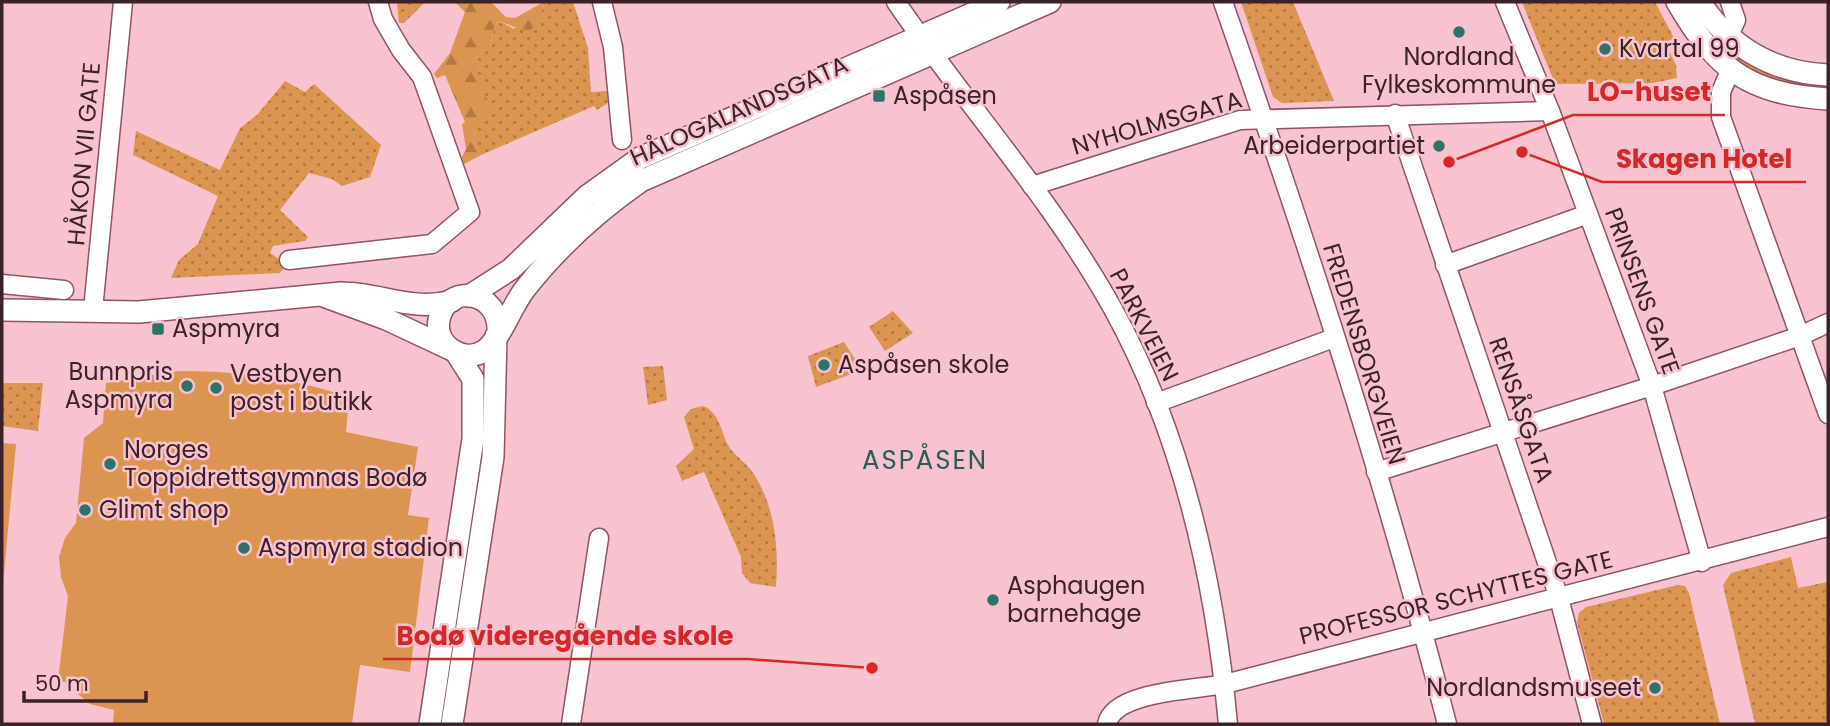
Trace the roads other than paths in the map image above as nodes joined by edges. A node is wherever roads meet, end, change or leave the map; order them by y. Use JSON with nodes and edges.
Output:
{"nodes":[{"id":1,"x":123,"y":2,"type":"edge"},
{"id":2,"x":378,"y":2,"type":"edge"},
{"id":3,"x":896,"y":2,"type":"edge"},
{"id":4,"x":999,"y":2,"type":"edge"},
{"id":5,"x":1050,"y":2,"type":"edge"},
{"id":6,"x":1223,"y":2,"type":"edge"},
{"id":7,"x":1505,"y":2,"type":"edge"},
{"id":8,"x":1677,"y":2,"type":"edge"},
{"id":9,"x":1700,"y":2,"type":"edge"},
{"id":10,"x":1730,"y":2,"type":"edge"},
{"id":11,"x":609,"y":4,"type":"edge"},
{"id":12,"x":1728,"y":38,"type":"junction"},
{"id":13,"x":926,"y":45,"type":"junction"},
{"id":14,"x":1730,"y":71,"type":"junction"},
{"id":15,"x":1828,"y":75,"type":"edge"},
{"id":16,"x":1828,"y":99,"type":"edge"},
{"id":17,"x":1550,"y":111,"type":"junction"},
{"id":18,"x":1395,"y":114,"type":"junction"},
{"id":19,"x":1264,"y":119,"type":"junction"},
{"id":20,"x":622,"y":140,"type":"dead end"},
{"id":21,"x":1032,"y":186,"type":"junction"},
{"id":22,"x":1588,"y":215,"type":"junction"},
{"id":23,"x":289,"y":260,"type":"dead end"},
{"id":24,"x":1445,"y":265,"type":"junction"},
{"id":25,"x":2,"y":284,"type":"edge"},
{"id":26,"x":64,"y":290,"type":"dead end"},
{"id":27,"x":321,"y":295,"type":"junction"},
{"id":28,"x":460,"y":299,"type":"junction"},
{"id":29,"x":2,"y":310,"type":"edge"},
{"id":30,"x":93,"y":310,"type":"junction"},
{"id":31,"x":1828,"y":323,"type":"edge"},
{"id":32,"x":497,"y":335,"type":"junction"},
{"id":33,"x":1800,"y":336,"type":"junction"},
{"id":34,"x":1334,"y":338,"type":"junction"},
{"id":35,"x":453,"y":351,"type":"junction"},
{"id":36,"x":1651,"y":386,"type":"junction"},
{"id":37,"x":1156,"y":403,"type":"junction"},
{"id":38,"x":1828,"y":414,"type":"edge"},
{"id":39,"x":1502,"y":430,"type":"junction"},
{"id":40,"x":1376,"y":472,"type":"junction"},
{"id":41,"x":1828,"y":527,"type":"edge"},
{"id":42,"x":599,"y":538,"type":"dead end"},
{"id":43,"x":1702,"y":562,"type":"junction"},
{"id":44,"x":1559,"y":598,"type":"junction"},
{"id":45,"x":1423,"y":631,"type":"junction"},
{"id":46,"x":1225,"y":684,"type":"junction"},
{"id":47,"x":430,"y":724,"type":"edge"},
{"id":48,"x":452,"y":724,"type":"edge"},
{"id":49,"x":571,"y":724,"type":"edge"},
{"id":50,"x":1107,"y":724,"type":"edge"},
{"id":51,"x":1228,"y":724,"type":"edge"},
{"id":52,"x":1447,"y":724,"type":"edge"},
{"id":53,"x":1592,"y":724,"type":"edge"}],
"edges":[{"from":1,"to":30,"type":"street","name":"HÅKON VII GATE"},
{"from":2,"to":23,"type":"street"},
{"from":3,"to":13,"type":"street","name":"PARKVEIEN"},
{"from":4,"to":13,"type":"street","name":"HÅLOGALANDSGATA"},
{"from":5,"to":13,"type":"street","name":"HÅLOGALANDSGATA"},
{"from":6,"to":19,"type":"street","name":"FREDENSBORGVEIEN"},
{"from":7,"to":17,"type":"street","name":"PRINSENS GATE"},
{"from":8,"to":14,"type":"street"},
{"from":9,"to":12,"type":"street"},
{"from":10,"to":12,"type":"street"},
{"from":11,"to":20,"type":"street"},
{"from":12,"to":15,"type":"street"},
{"from":13,"to":21,"type":"street","name":"PARKVEIEN"},
{"from":13,"to":28,"type":"street","name":"HÅLOGALANDSGATA"},
{"from":13,"to":32,"type":"street","name":"HÅLOGALANDSGATA"},
{"from":14,"to":16,"type":"street"},
{"from":14,"to":33,"type":"street"},
{"from":17,"to":18,"type":"street","name":"NYHOLMSGATA"},
{"from":17,"to":22,"type":"street","name":"PRINSENS GATE"},
{"from":18,"to":19,"type":"street","name":"NYHOLMSGATA"},
{"from":18,"to":24,"type":"street","name":"RENSÅSGATA"},
{"from":19,"to":21,"type":"street","name":"NYHOLMSGATA"},
{"from":19,"to":34,"type":"street","name":"FREDENSBORGVEIEN"},
{"from":21,"to":37,"type":"street","name":"PARKVEIEN"},
{"from":22,"to":24,"type":"street"},
{"from":22,"to":36,"type":"street","name":"PRINSENS GATE"},
{"from":24,"to":39,"type":"street","name":"RENSÅSGATA"},
{"from":25,"to":26,"type":"street"},
{"from":27,"to":28,"type":"street"},
{"from":27,"to":30,"type":"street"},
{"from":27,"to":35,"type":"street"},
{"from":28,"to":32,"type":"street"},
{"from":28,"to":35,"type":"street"},
{"from":29,"to":30,"type":"street"},
{"from":31,"to":33,"type":"street"},
{"from":32,"to":35,"type":"street","name":"HÅLOGALANDSGATA"},
{"from":32,"to":48,"type":"street"},
{"from":33,"to":36,"type":"street"},
{"from":33,"to":38,"type":"street"},
{"from":34,"to":37,"type":"street"},
{"from":34,"to":40,"type":"street","name":"FREDENSBORGVEIEN"},
{"from":35,"to":47,"type":"street"},
{"from":36,"to":39,"type":"street"},
{"from":36,"to":43,"type":"street","name":"PRINSENS GATE"},
{"from":37,"to":46,"type":"street","name":"PARKVEIEN"},
{"from":39,"to":40,"type":"street"},
{"from":39,"to":44,"type":"street","name":"RENSÅSGATA"},
{"from":40,"to":45,"type":"street","name":"FREDENSBORGVEIEN"},
{"from":41,"to":43,"type":"street","name":"PROFESSOR SCHYTTES GATE"},
{"from":42,"to":49,"type":"street"},
{"from":43,"to":44,"type":"street","name":"PROFESSOR SCHYTTES GATE"},
{"from":44,"to":45,"type":"street","name":"PROFESSOR SCHYTTES GATE"},
{"from":44,"to":53,"type":"street","name":"RENSÅSGATA"},
{"from":45,"to":46,"type":"street","name":"PROFESSOR SCHYTTES GATE"},
{"from":45,"to":52,"type":"street","name":"FREDENSBORGVEIEN"},
{"from":46,"to":50,"type":"street","name":"PROFESSOR SCHYTTES GATE"},
{"from":46,"to":51,"type":"street","name":"PARKVEIEN"}]}
